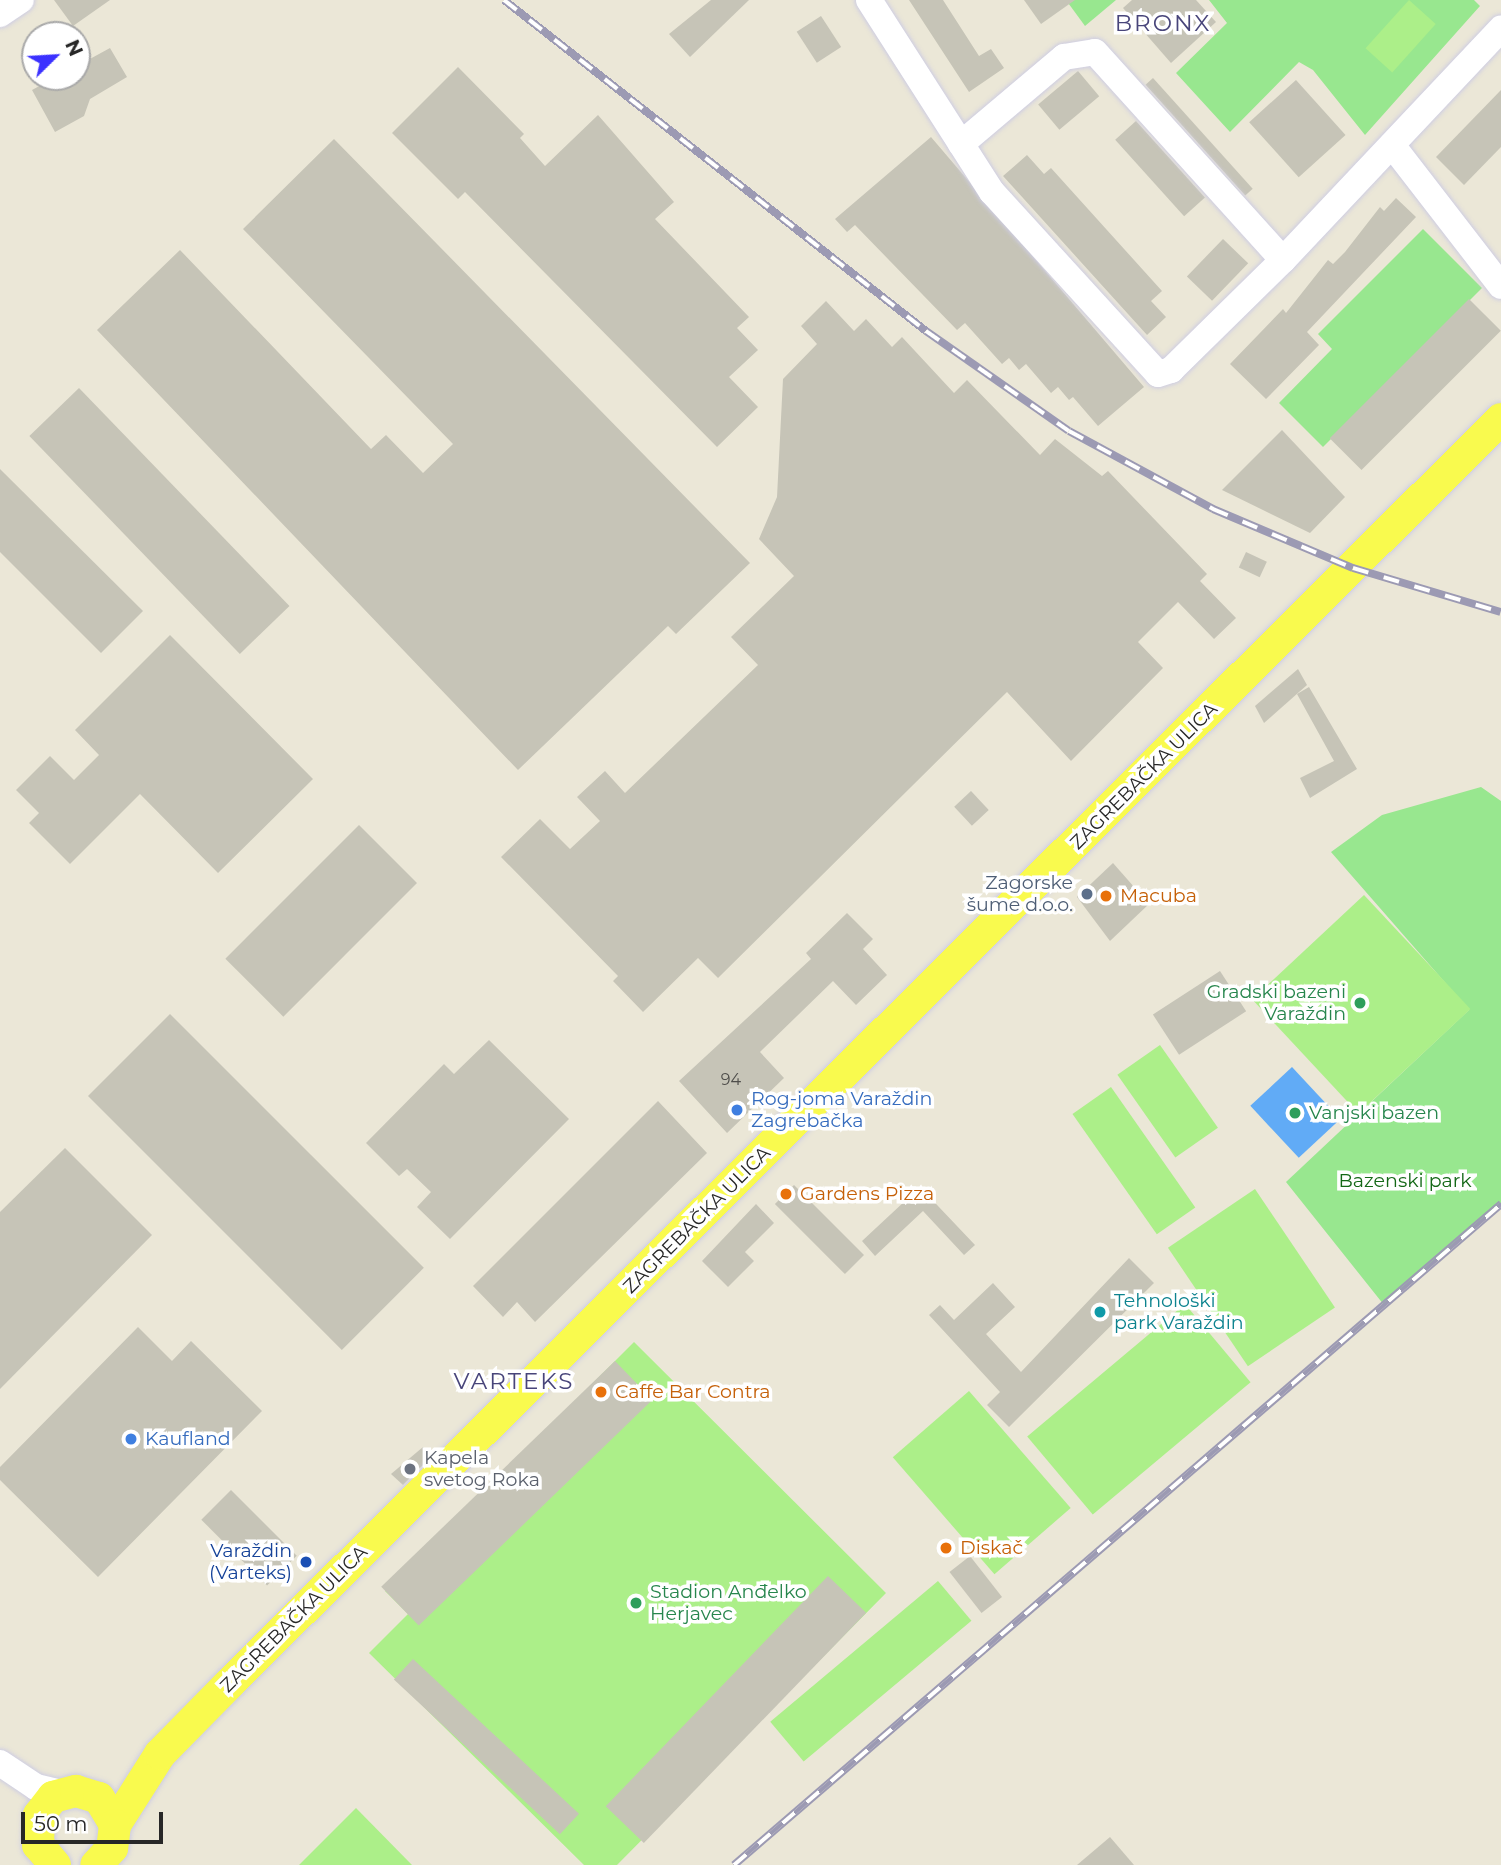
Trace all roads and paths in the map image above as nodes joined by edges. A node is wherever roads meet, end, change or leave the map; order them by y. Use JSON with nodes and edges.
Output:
{"nodes":[{"id":1,"x":21,"y":0,"type":"edge"},
{"id":2,"x":869,"y":0,"type":"edge"},
{"id":3,"x":0,"y":14,"type":"edge"},
{"id":4,"x":1501,"y":29,"type":"edge"},
{"id":5,"x":961,"y":144,"type":"junction"},
{"id":6,"x":1392,"y":145,"type":"junction"},
{"id":7,"x":1283,"y":260,"type":"junction"},
{"id":8,"x":1501,"y":286,"type":"edge"},
{"id":9,"x":1501,"y":419,"type":"edge"},
{"id":10,"x":160,"y":1754,"type":"junction"},
{"id":11,"x":5,"y":1767,"type":"edge"},
{"id":12,"x":76,"y":1793,"type":"junction"},
{"id":13,"x":116,"y":1825,"type":"junction"},
{"id":14,"x":40,"y":1850,"type":"edge"},
{"id":15,"x":96,"y":1865,"type":"edge"}],
"edges":[{"from":1,"to":3,"type":"street"},
{"from":2,"to":5,"type":"street"},
{"from":4,"to":6,"type":"street"},
{"from":5,"to":7,"type":"street"},
{"from":5,"to":7,"type":"street"},
{"from":6,"to":7,"type":"street"},
{"from":6,"to":8,"type":"street"},
{"from":9,"to":10,"type":"main road","name":"ZAGREBAČKA ULICA"},
{"from":10,"to":12,"type":"main road","name":"ZAGREBAČKA ULICA"},
{"from":10,"to":13,"type":"main road","name":"ZAGREBAČKA ULICA"},
{"from":11,"to":12,"type":"street"},
{"from":11,"to":14,"type":"street"},
{"from":12,"to":13,"type":"main road"},
{"from":12,"to":14,"type":"main road","name":"ZAGREBAČKA ULICA"},
{"from":13,"to":15,"type":"main road","name":"ZAGREBAČKA ULICA"}]}
